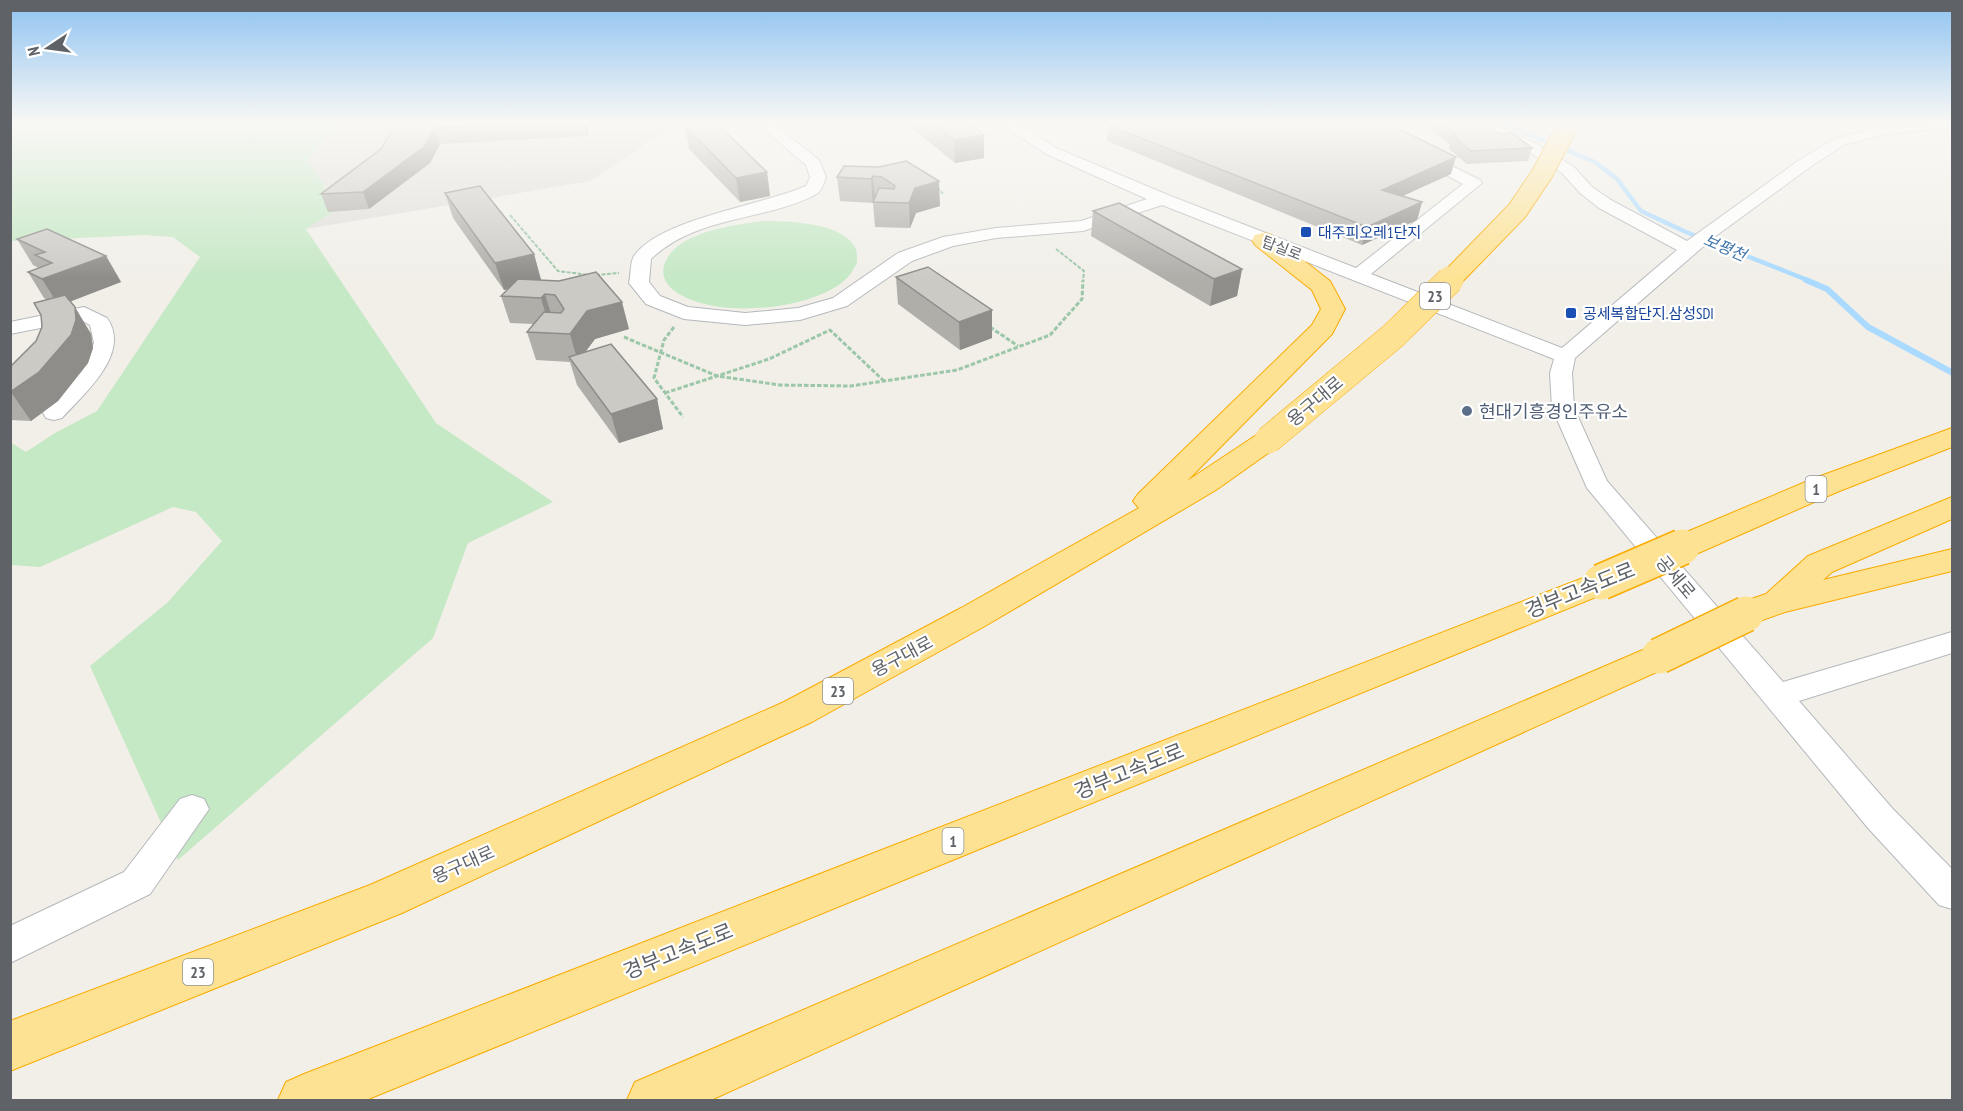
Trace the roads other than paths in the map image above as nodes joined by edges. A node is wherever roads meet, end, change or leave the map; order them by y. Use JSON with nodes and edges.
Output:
{"nodes":[{"id":1,"x":817,"y":175,"type":"edge"},
{"id":2,"x":1106,"y":175,"type":"edge"},
{"id":3,"x":1458,"y":175,"type":"edge"},
{"id":4,"x":1541,"y":175,"type":"edge"},
{"id":5,"x":1572,"y":175,"type":"edge"},
{"id":6,"x":1789,"y":175,"type":"edge"},
{"id":7,"x":1162,"y":199,"type":"junction"},
{"id":8,"x":1263,"y":240,"type":"junction"},
{"id":9,"x":1696,"y":243,"type":"junction"},
{"id":10,"x":1357,"y":276,"type":"junction"},
{"id":11,"x":10,"y":328,"type":"edge"},
{"id":12,"x":1565,"y":356,"type":"junction"},
{"id":13,"x":54,"y":413,"type":"dead end"},
{"id":14,"x":1953,"y":436,"type":"edge"},
{"id":15,"x":1953,"y":507,"type":"edge"},
{"id":16,"x":1118,"y":532,"type":"junction"},
{"id":17,"x":1953,"y":560,"type":"edge"},
{"id":18,"x":1762,"y":608,"type":"junction"},
{"id":19,"x":1953,"y":642,"type":"edge"},
{"id":20,"x":1777,"y":696,"type":"junction"},
{"id":21,"x":192,"y":809,"type":"dead end"},
{"id":22,"x":1953,"y":893,"type":"edge"},
{"id":23,"x":10,"y":945,"type":"edge"},
{"id":24,"x":10,"y":1046,"type":"edge"},
{"id":25,"x":304,"y":1101,"type":"edge"},
{"id":26,"x":653,"y":1101,"type":"edge"}],
"edges":[{"from":1,"to":7,"type":"street"},
{"from":2,"to":7,"type":"street","name":"탑실로"},
{"from":3,"to":10,"type":"street"},
{"from":4,"to":16,"type":"highway","name":"용구대로","number":"23","bridge":true},
{"from":5,"to":9,"type":"street"},
{"from":6,"to":9,"type":"street"},
{"from":7,"to":8,"type":"street","name":"탑실로"},
{"from":8,"to":10,"type":"street","name":"탑실로"},
{"from":8,"to":16,"type":"highway"},
{"from":9,"to":12,"type":"street"},
{"from":10,"to":12,"type":"street","name":"탑실로"},
{"from":11,"to":13,"type":"street"},
{"from":12,"to":20,"type":"street","name":"공세로"},
{"from":14,"to":25,"type":"highway","name":"경부고속도로","number":"1","bridge":true},
{"from":15,"to":18,"type":"highway"},
{"from":16,"to":24,"type":"highway","name":"용구대로","number":"23"},
{"from":17,"to":18,"type":"highway"},
{"from":18,"to":26,"type":"highway","bridge":true},
{"from":19,"to":20,"type":"street"},
{"from":20,"to":22,"type":"street","name":"공세로"},
{"from":21,"to":23,"type":"street"}]}
